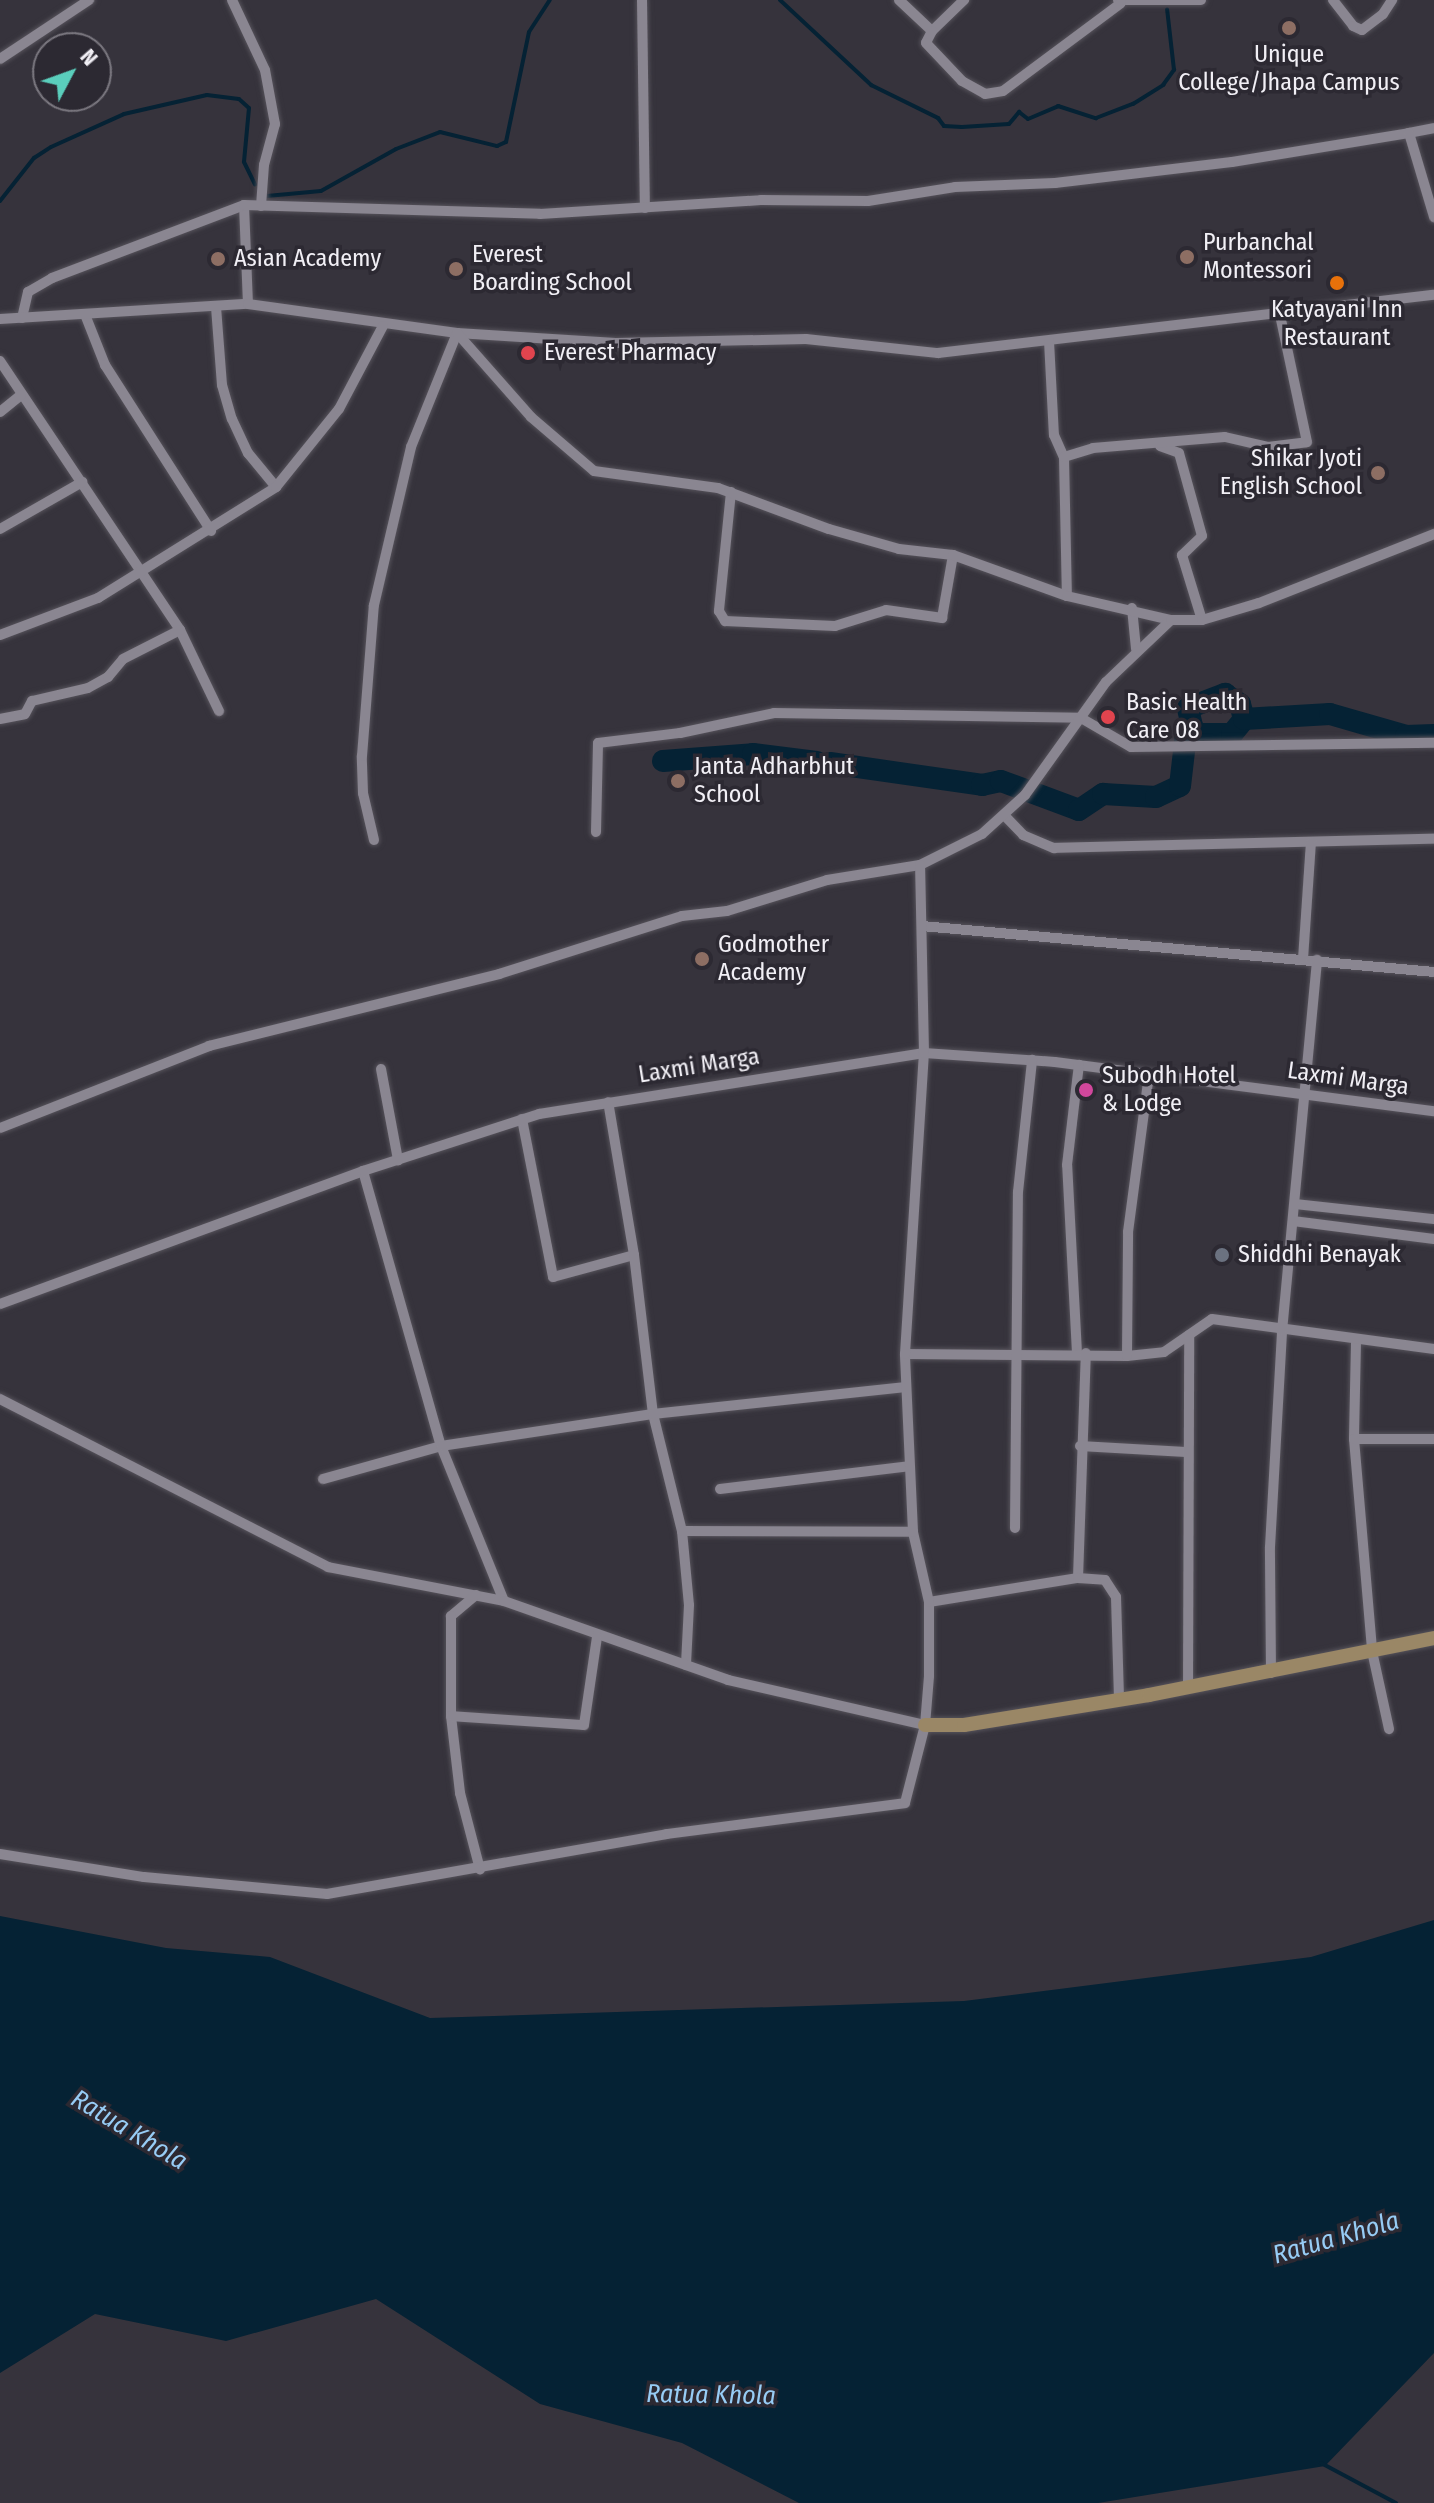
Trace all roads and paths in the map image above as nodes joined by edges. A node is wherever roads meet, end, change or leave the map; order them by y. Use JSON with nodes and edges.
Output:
{"nodes":[{"id":1,"x":89,"y":0,"type":"edge"},
{"id":2,"x":232,"y":0,"type":"edge"},
{"id":3,"x":642,"y":0,"type":"edge"},
{"id":4,"x":899,"y":0,"type":"edge"},
{"id":5,"x":964,"y":0,"type":"edge"},
{"id":6,"x":1201,"y":0,"type":"edge"},
{"id":7,"x":1333,"y":0,"type":"edge"},
{"id":8,"x":1392,"y":0,"type":"edge"},
{"id":9,"x":1119,"y":1,"type":"edge"},
{"id":10,"x":932,"y":31,"type":"junction"},
{"id":11,"x":0,"y":59,"type":"edge"},
{"id":12,"x":1434,"y":128,"type":"edge"},
{"id":13,"x":1409,"y":133,"type":"junction"},
{"id":14,"x":244,"y":205,"type":"junction"},
{"id":15,"x":261,"y":206,"type":"junction"},
{"id":16,"x":645,"y":208,"type":"junction"},
{"id":17,"x":1434,"y":217,"type":"edge"},
{"id":18,"x":1434,"y":295,"type":"edge"},
{"id":19,"x":248,"y":304,"type":"junction"},
{"id":20,"x":216,"y":307,"type":"junction"},
{"id":21,"x":1279,"y":310,"type":"junction"},
{"id":22,"x":86,"y":317,"type":"junction"},
{"id":23,"x":22,"y":318,"type":"junction"},
{"id":24,"x":0,"y":319,"type":"edge"},
{"id":25,"x":383,"y":326,"type":"junction"},
{"id":26,"x":457,"y":333,"type":"junction"},
{"id":27,"x":1049,"y":341,"type":"junction"},
{"id":28,"x":0,"y":361,"type":"edge"},
{"id":29,"x":21,"y":395,"type":"junction"},
{"id":30,"x":0,"y":412,"type":"edge"},
{"id":31,"x":1155,"y":444,"type":"junction"},
{"id":32,"x":1064,"y":457,"type":"junction"},
{"id":33,"x":82,"y":482,"type":"junction"},
{"id":34,"x":276,"y":487,"type":"junction"},
{"id":35,"x":731,"y":492,"type":"junction"},
{"id":36,"x":0,"y":529,"type":"edge"},
{"id":37,"x":211,"y":531,"type":"junction"},
{"id":38,"x":1434,"y":534,"type":"edge"},
{"id":39,"x":953,"y":555,"type":"junction"},
{"id":40,"x":144,"y":571,"type":"junction"},
{"id":41,"x":1067,"y":596,"type":"junction"},
{"id":42,"x":1132,"y":608,"type":"junction"},
{"id":43,"x":1171,"y":620,"type":"junction"},
{"id":44,"x":1202,"y":620,"type":"junction"},
{"id":45,"x":180,"y":630,"type":"junction"},
{"id":46,"x":0,"y":635,"type":"edge"},
{"id":47,"x":1136,"y":649,"type":"junction"},
{"id":48,"x":219,"y":711,"type":"dead end"},
{"id":49,"x":1081,"y":718,"type":"junction"},
{"id":50,"x":0,"y":719,"type":"edge"},
{"id":51,"x":1434,"y":743,"type":"edge"},
{"id":52,"x":1004,"y":815,"type":"junction"},
{"id":53,"x":596,"y":832,"type":"dead end"},
{"id":54,"x":1434,"y":839,"type":"edge"},
{"id":55,"x":374,"y":840,"type":"dead end"},
{"id":56,"x":1311,"y":842,"type":"junction"},
{"id":57,"x":920,"y":865,"type":"junction"},
{"id":58,"x":922,"y":926,"type":"junction"},
{"id":59,"x":1303,"y":959,"type":"junction"},
{"id":60,"x":1317,"y":960,"type":"junction"},
{"id":61,"x":1434,"y":972,"type":"edge"},
{"id":62,"x":924,"y":1053,"type":"junction"},
{"id":63,"x":1032,"y":1060,"type":"junction"},
{"id":64,"x":1079,"y":1065,"type":"junction"},
{"id":65,"x":381,"y":1069,"type":"dead end"},
{"id":66,"x":1149,"y":1075,"type":"junction"},
{"id":67,"x":1305,"y":1093,"type":"junction"},
{"id":68,"x":608,"y":1102,"type":"junction"},
{"id":69,"x":1434,"y":1111,"type":"edge"},
{"id":70,"x":522,"y":1119,"type":"junction"},
{"id":71,"x":0,"y":1128,"type":"edge"},
{"id":72,"x":398,"y":1160,"type":"junction"},
{"id":73,"x":363,"y":1171,"type":"junction"},
{"id":74,"x":1295,"y":1204,"type":"junction"},
{"id":75,"x":1434,"y":1219,"type":"edge"},
{"id":76,"x":1293,"y":1221,"type":"junction"},
{"id":77,"x":1434,"y":1239,"type":"edge"},
{"id":78,"x":634,"y":1255,"type":"junction"},
{"id":79,"x":0,"y":1304,"type":"edge"},
{"id":80,"x":1282,"y":1331,"type":"junction"},
{"id":81,"x":1189,"y":1335,"type":"junction"},
{"id":82,"x":1356,"y":1342,"type":"junction"},
{"id":83,"x":1434,"y":1349,"type":"edge"},
{"id":84,"x":1081,"y":1353,"type":"junction"},
{"id":85,"x":905,"y":1354,"type":"junction"},
{"id":86,"x":1016,"y":1354,"type":"junction"},
{"id":87,"x":1127,"y":1356,"type":"junction"},
{"id":88,"x":906,"y":1387,"type":"junction"},
{"id":89,"x":0,"y":1399,"type":"edge"},
{"id":90,"x":653,"y":1414,"type":"junction"},
{"id":91,"x":1354,"y":1439,"type":"junction"},
{"id":92,"x":1434,"y":1439,"type":"edge"},
{"id":93,"x":441,"y":1446,"type":"junction"},
{"id":94,"x":1080,"y":1446,"type":"junction"},
{"id":95,"x":1186,"y":1452,"type":"junction"},
{"id":96,"x":909,"y":1466,"type":"junction"},
{"id":97,"x":323,"y":1479,"type":"dead end"},
{"id":98,"x":720,"y":1489,"type":"dead end"},
{"id":99,"x":1015,"y":1528,"type":"dead end"},
{"id":100,"x":682,"y":1531,"type":"junction"},
{"id":101,"x":913,"y":1532,"type":"junction"},
{"id":102,"x":1078,"y":1578,"type":"junction"},
{"id":103,"x":476,"y":1595,"type":"junction"},
{"id":104,"x":504,"y":1601,"type":"junction"},
{"id":105,"x":929,"y":1602,"type":"junction"},
{"id":106,"x":597,"y":1637,"type":"junction"},
{"id":107,"x":1434,"y":1638,"type":"edge"},
{"id":108,"x":1372,"y":1651,"type":"junction"},
{"id":109,"x":686,"y":1665,"type":"junction"},
{"id":110,"x":1271,"y":1673,"type":"junction"},
{"id":111,"x":1188,"y":1688,"type":"junction"},
{"id":112,"x":1119,"y":1700,"type":"junction"},
{"id":113,"x":451,"y":1716,"type":"junction"},
{"id":114,"x":925,"y":1725,"type":"junction"},
{"id":115,"x":1389,"y":1729,"type":"dead end"},
{"id":116,"x":0,"y":1854,"type":"edge"},
{"id":117,"x":480,"y":1869,"type":"junction"}],
"edges":[{"from":1,"to":11,"type":"street"},
{"from":2,"to":15,"type":"street"},
{"from":3,"to":16,"type":"street"},
{"from":4,"to":10,"type":"street"},
{"from":5,"to":10,"type":"street"},
{"from":6,"to":9,"type":"street"},
{"from":7,"to":8,"type":"street"},
{"from":9,"to":10,"type":"street"},
{"from":12,"to":13,"type":"street"},
{"from":13,"to":16,"type":"street"},
{"from":13,"to":17,"type":"street"},
{"from":14,"to":15,"type":"street"},
{"from":14,"to":19,"type":"street"},
{"from":14,"to":23,"type":"street"},
{"from":15,"to":16,"type":"street"},
{"from":18,"to":21,"type":"street"},
{"from":19,"to":20,"type":"street"},
{"from":19,"to":25,"type":"street"},
{"from":20,"to":22,"type":"street"},
{"from":20,"to":34,"type":"street"},
{"from":21,"to":27,"type":"street"},
{"from":21,"to":31,"type":"street"},
{"from":22,"to":23,"type":"street"},
{"from":22,"to":37,"type":"street"},
{"from":23,"to":24,"type":"street"},
{"from":25,"to":26,"type":"street"},
{"from":25,"to":34,"type":"street"},
{"from":26,"to":27,"type":"street"},
{"from":26,"to":35,"type":"street"},
{"from":26,"to":55,"type":"street"},
{"from":27,"to":32,"type":"street"},
{"from":28,"to":29,"type":"street"},
{"from":29,"to":30,"type":"street"},
{"from":29,"to":33,"type":"street"},
{"from":31,"to":32,"type":"street"},
{"from":31,"to":44,"type":"street"},
{"from":32,"to":41,"type":"street"},
{"from":33,"to":36,"type":"street"},
{"from":33,"to":40,"type":"street"},
{"from":34,"to":37,"type":"street"},
{"from":35,"to":39,"type":"street"},
{"from":35,"to":39,"type":"street"},
{"from":37,"to":40,"type":"street"},
{"from":38,"to":44,"type":"street"},
{"from":39,"to":41,"type":"street"},
{"from":40,"to":45,"type":"street"},
{"from":40,"to":46,"type":"street"},
{"from":41,"to":42,"type":"street"},
{"from":42,"to":43,"type":"street"},
{"from":42,"to":47,"type":"street"},
{"from":43,"to":44,"type":"street"},
{"from":43,"to":47,"type":"street"},
{"from":45,"to":48,"type":"street"},
{"from":45,"to":50,"type":"street"},
{"from":47,"to":49,"type":"street"},
{"from":49,"to":51,"type":"street"},
{"from":49,"to":52,"type":"street"},
{"from":49,"to":53,"type":"street"},
{"from":52,"to":56,"type":"street"},
{"from":52,"to":57,"type":"street"},
{"from":54,"to":56,"type":"street"},
{"from":56,"to":59,"type":"street"},
{"from":57,"to":58,"type":"street"},
{"from":57,"to":71,"type":"street"},
{"from":58,"to":59,"type":"street"},
{"from":58,"to":62,"type":"street"},
{"from":59,"to":60,"type":"street"},
{"from":60,"to":61,"type":"street"},
{"from":60,"to":67,"type":"street"},
{"from":62,"to":63,"type":"street","name":"Laxmi Marga"},
{"from":62,"to":68,"type":"street","name":"Laxmi Marga"},
{"from":62,"to":85,"type":"street"},
{"from":63,"to":64,"type":"street","name":"Laxmi Marga"},
{"from":63,"to":86,"type":"street"},
{"from":64,"to":66,"type":"street","name":"Laxmi Marga"},
{"from":64,"to":84,"type":"street"},
{"from":65,"to":72,"type":"street"},
{"from":66,"to":67,"type":"street","name":"Laxmi Marga"},
{"from":66,"to":87,"type":"street"},
{"from":67,"to":69,"type":"street","name":"Laxmi Marga"},
{"from":67,"to":74,"type":"street"},
{"from":68,"to":70,"type":"street","name":"Laxmi Marga"},
{"from":68,"to":78,"type":"street"},
{"from":70,"to":72,"type":"street","name":"Laxmi Marga"},
{"from":70,"to":78,"type":"street"},
{"from":72,"to":73,"type":"street","name":"Laxmi Marga"},
{"from":73,"to":79,"type":"street","name":"Laxmi Marga"},
{"from":73,"to":93,"type":"street"},
{"from":74,"to":75,"type":"street"},
{"from":74,"to":76,"type":"street"},
{"from":76,"to":77,"type":"street"},
{"from":76,"to":80,"type":"street"},
{"from":78,"to":90,"type":"street"},
{"from":80,"to":81,"type":"street"},
{"from":80,"to":82,"type":"street"},
{"from":80,"to":110,"type":"street"},
{"from":81,"to":87,"type":"street"},
{"from":81,"to":95,"type":"street"},
{"from":82,"to":83,"type":"street"},
{"from":82,"to":91,"type":"street"},
{"from":84,"to":86,"type":"street"},
{"from":84,"to":87,"type":"street"},
{"from":84,"to":94,"type":"street"},
{"from":85,"to":86,"type":"street"},
{"from":85,"to":88,"type":"street"},
{"from":86,"to":99,"type":"street"},
{"from":88,"to":90,"type":"street"},
{"from":88,"to":96,"type":"street"},
{"from":89,"to":103,"type":"street"},
{"from":90,"to":93,"type":"street"},
{"from":90,"to":100,"type":"street"},
{"from":91,"to":92,"type":"street"},
{"from":91,"to":108,"type":"street"},
{"from":93,"to":97,"type":"street"},
{"from":93,"to":104,"type":"street"},
{"from":94,"to":95,"type":"street"},
{"from":94,"to":102,"type":"street"},
{"from":95,"to":111,"type":"street"},
{"from":96,"to":98,"type":"street"},
{"from":96,"to":101,"type":"street"},
{"from":100,"to":101,"type":"street"},
{"from":100,"to":109,"type":"street"},
{"from":101,"to":105,"type":"street"},
{"from":102,"to":105,"type":"street"},
{"from":102,"to":112,"type":"street"},
{"from":103,"to":104,"type":"street"},
{"from":103,"to":113,"type":"street"},
{"from":104,"to":106,"type":"street"},
{"from":105,"to":114,"type":"street"},
{"from":106,"to":109,"type":"street"},
{"from":106,"to":113,"type":"street"},
{"from":107,"to":108,"type":"street"},
{"from":108,"to":110,"type":"street"},
{"from":108,"to":115,"type":"street"},
{"from":109,"to":114,"type":"street"},
{"from":110,"to":111,"type":"street"},
{"from":111,"to":112,"type":"street"},
{"from":112,"to":114,"type":"street"},
{"from":113,"to":117,"type":"street"},
{"from":114,"to":117,"type":"street"},
{"from":116,"to":117,"type":"street"}]}
